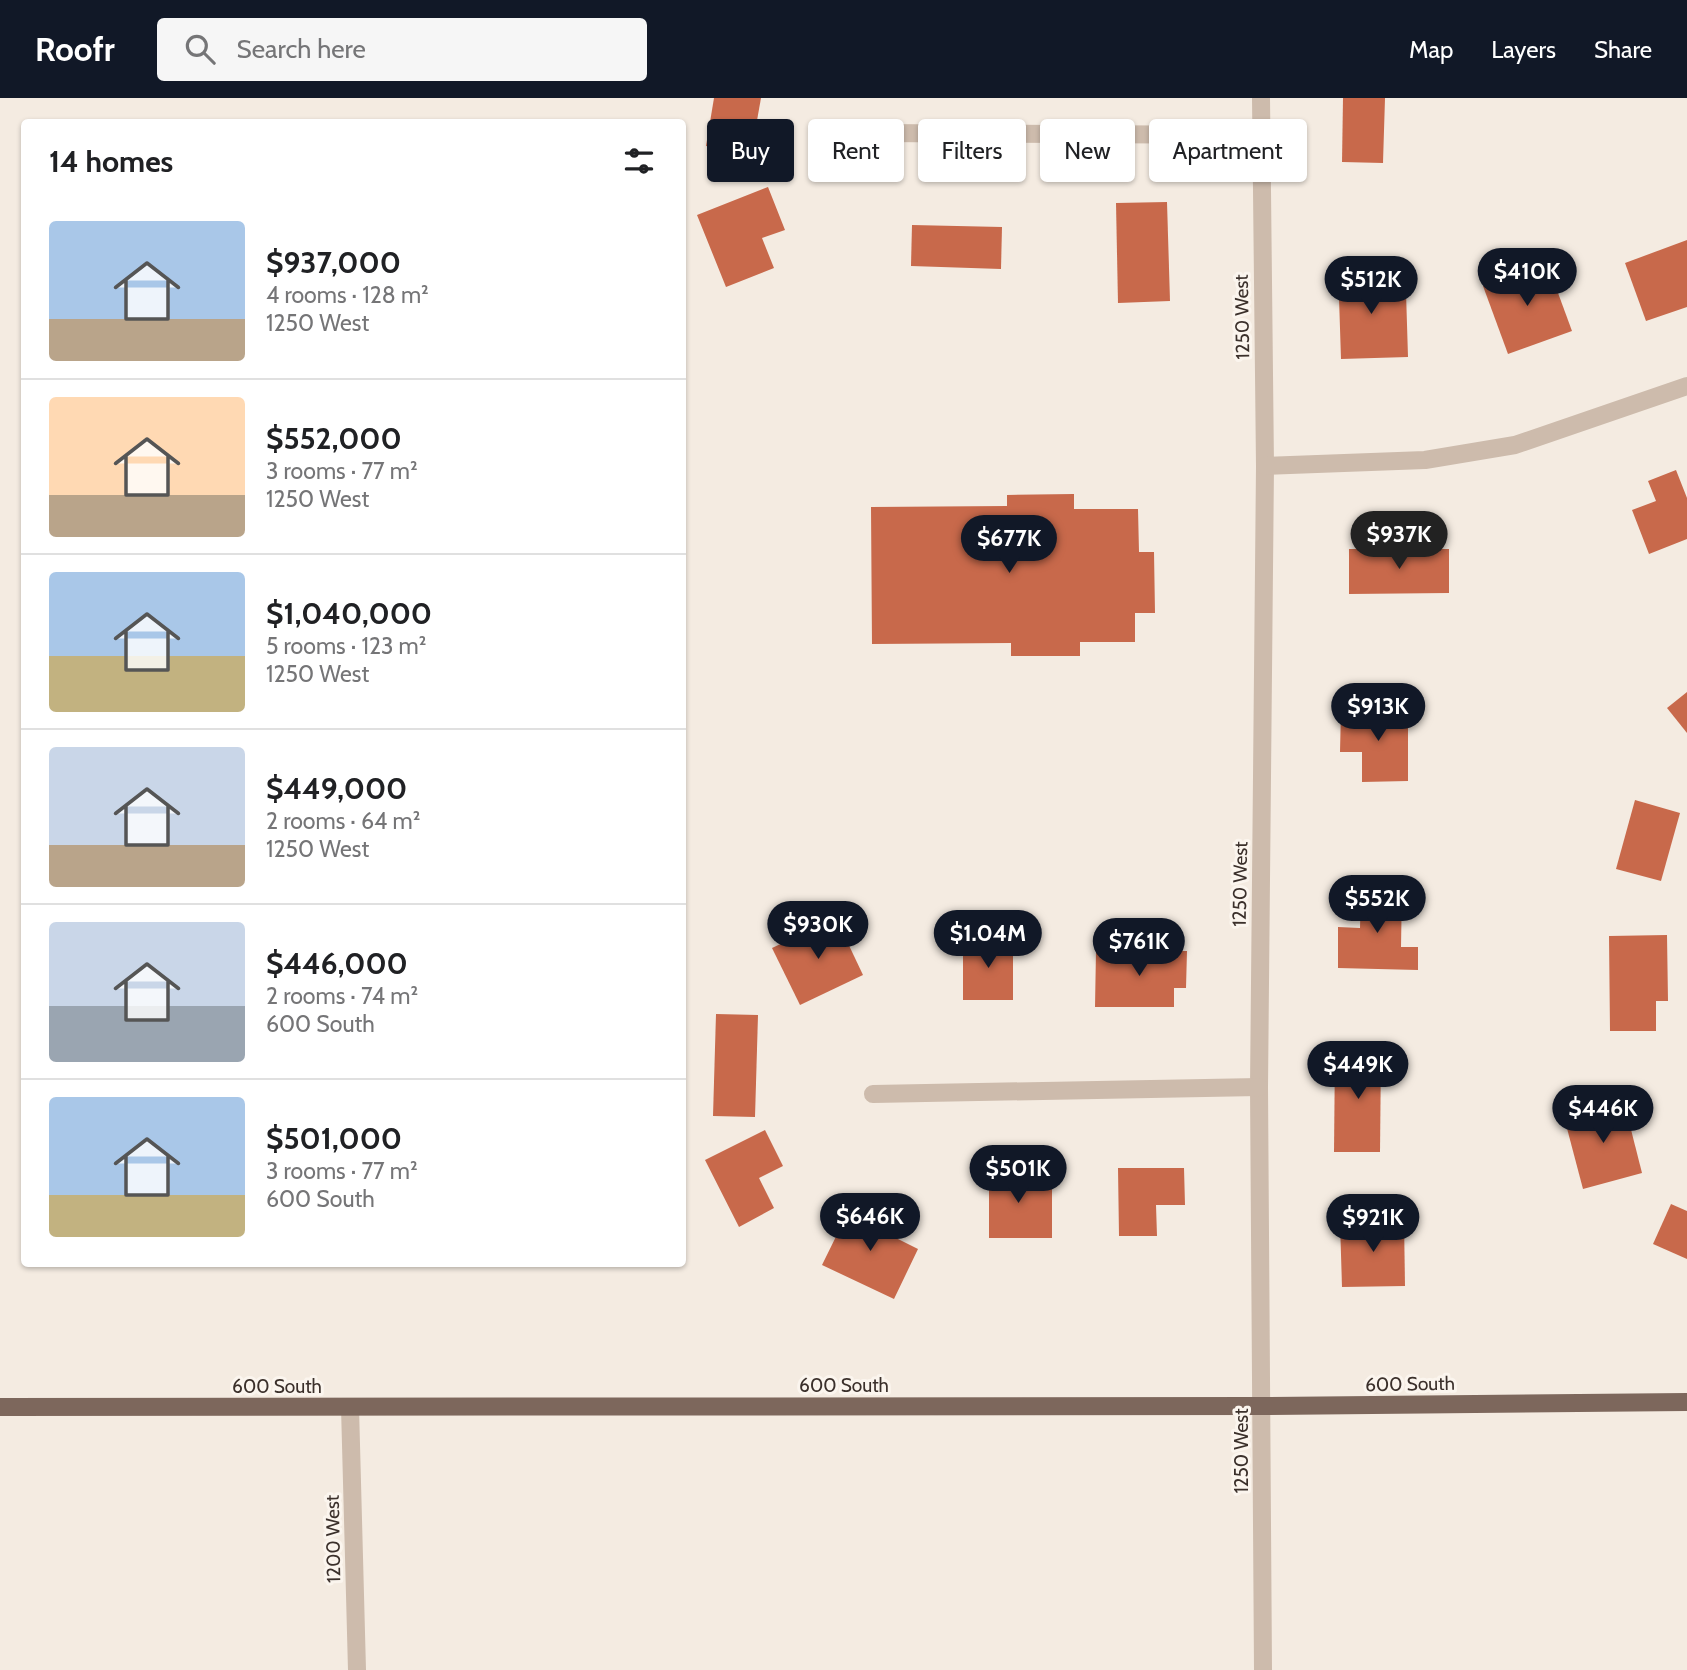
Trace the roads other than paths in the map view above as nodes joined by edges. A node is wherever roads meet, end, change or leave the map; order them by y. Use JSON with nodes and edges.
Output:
{"nodes":[{"id":1,"x":1261,"y":98,"type":"edge"},
{"id":2,"x":1260,"y":119,"type":"edge"},
{"id":3,"x":904,"y":133,"type":"edge"},
{"id":4,"x":1149,"y":134,"type":"edge"},
{"id":5,"x":1261,"y":182,"type":"edge"},
{"id":6,"x":1687,"y":386,"type":"edge"},
{"id":7,"x":1265,"y":466,"type":"junction"},
{"id":8,"x":1259,"y":1087,"type":"junction"},
{"id":9,"x":873,"y":1094,"type":"dead end"},
{"id":10,"x":1687,"y":1402,"type":"edge"},
{"id":11,"x":1262,"y":1406,"type":"junction"},
{"id":12,"x":0,"y":1407,"type":"edge"},
{"id":13,"x":350,"y":1407,"type":"junction"},
{"id":14,"x":357,"y":1670,"type":"edge"},
{"id":15,"x":1263,"y":1670,"type":"edge"}],
"edges":[{"from":1,"to":2,"type":"street","name":"1250 West"},
{"from":3,"to":4,"type":"street"},
{"from":5,"to":7,"type":"street","name":"1250 West"},
{"from":6,"to":7,"type":"street"},
{"from":7,"to":8,"type":"street","name":"1250 West"},
{"from":8,"to":9,"type":"street"},
{"from":8,"to":11,"type":"street","name":"1250 West"},
{"from":10,"to":11,"type":"main road","name":"600 South"},
{"from":11,"to":13,"type":"main road","name":"600 South"},
{"from":11,"to":15,"type":"street","name":"1250 West"},
{"from":12,"to":13,"type":"main road","name":"600 South"},
{"from":13,"to":14,"type":"street","name":"1200 West"}]}
